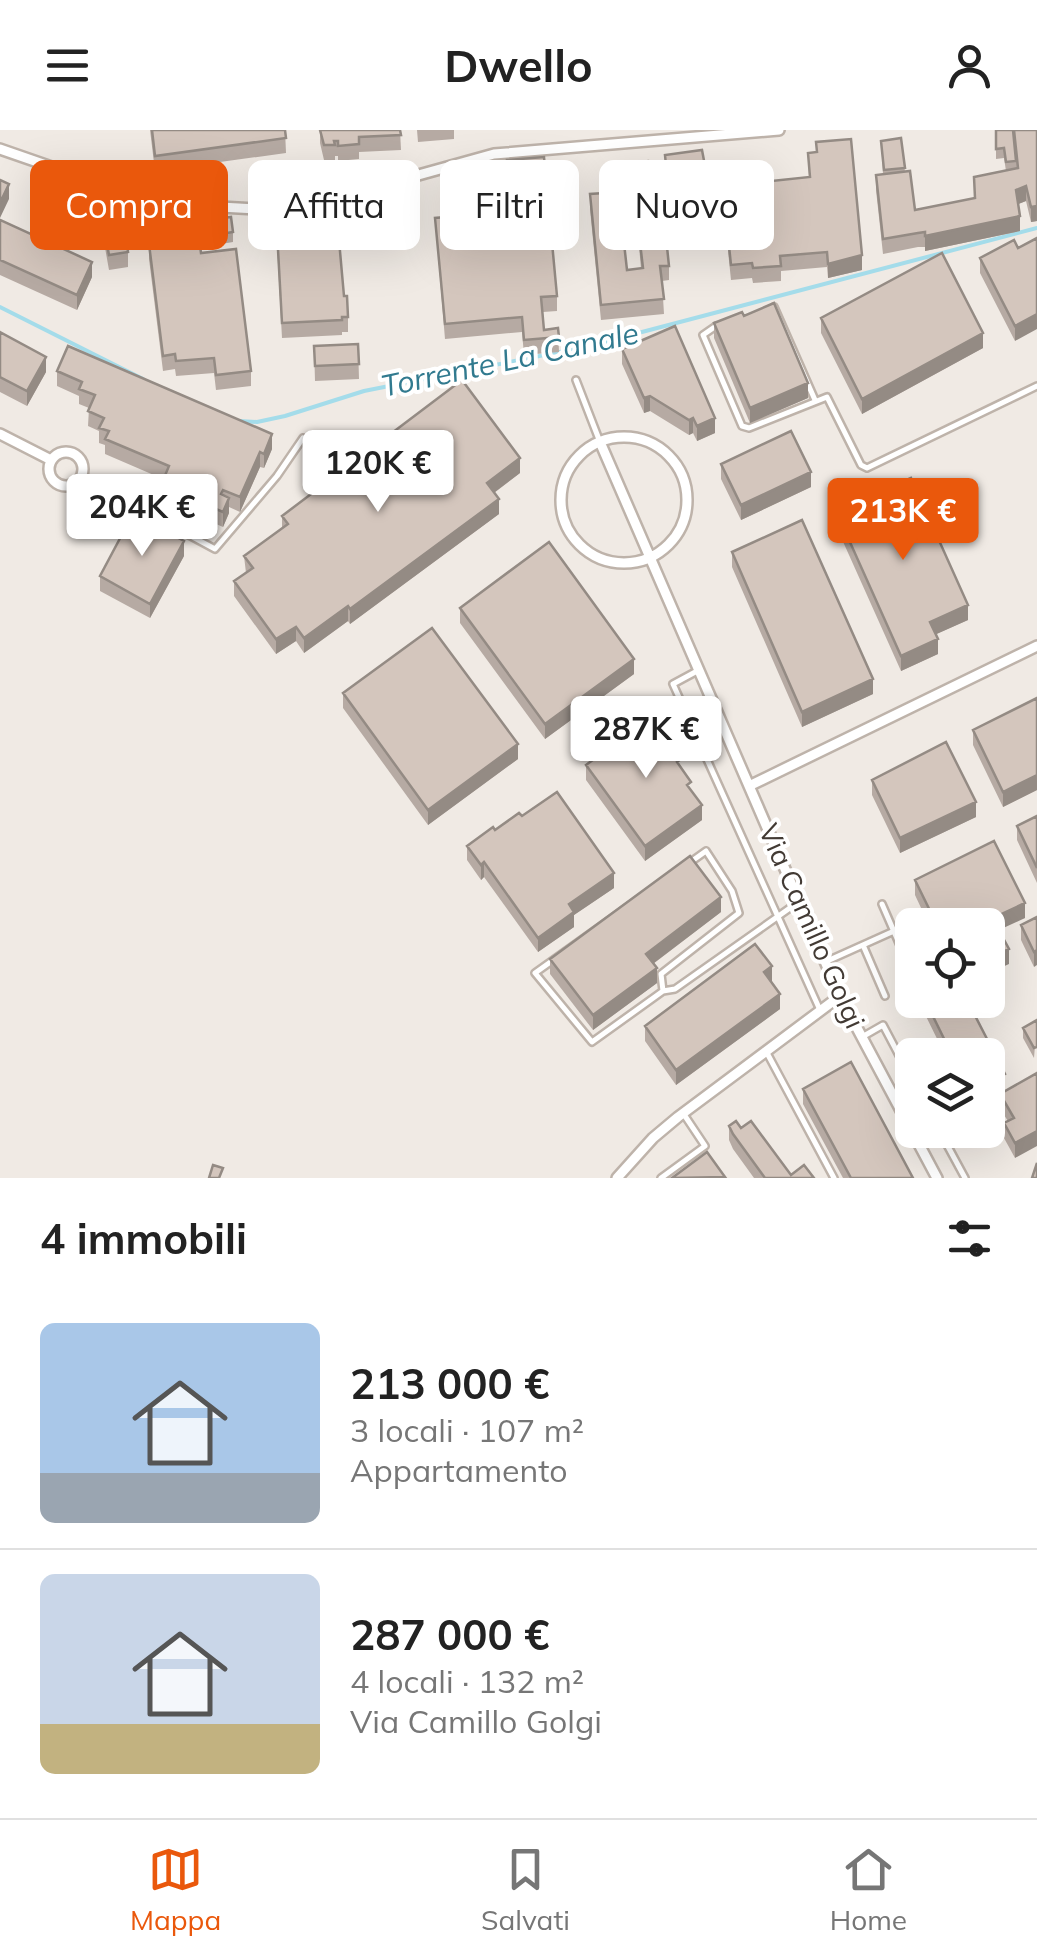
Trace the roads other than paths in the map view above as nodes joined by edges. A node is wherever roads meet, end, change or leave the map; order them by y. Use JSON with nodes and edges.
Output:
{"nodes":[{"id":1,"x":780,"y":130,"type":"edge"},
{"id":2,"x":0,"y":149,"type":"edge"},
{"id":3,"x":771,"y":306,"type":"edge"},
{"id":4,"x":723,"y":324,"type":"edge"},
{"id":5,"x":576,"y":380,"type":"dead end"},
{"id":6,"x":1037,"y":386,"type":"edge"},
{"id":7,"x":816,"y":400,"type":"junction"},
{"id":8,"x":0,"y":434,"type":"edge"},
{"id":9,"x":303,"y":438,"type":"dead end"},
{"id":10,"x":600,"y":442,"type":"junction"},
{"id":11,"x":51,"y":460,"type":"junction"},
{"id":12,"x":81,"y":478,"type":"junction"},
{"id":13,"x":649,"y":558,"type":"junction"},
{"id":14,"x":1037,"y":646,"type":"edge"},
{"id":15,"x":698,"y":670,"type":"junction"},
{"id":16,"x":749,"y":786,"type":"junction"},
{"id":17,"x":799,"y":902,"type":"junction"},
{"id":18,"x":882,"y":904,"type":"dead end"},
{"id":19,"x":777,"y":917,"type":"junction"},
{"id":20,"x":894,"y":932,"type":"joint"},
{"id":21,"x":862,"y":946,"type":"junction"},
{"id":22,"x":826,"y":962,"type":"junction"},
{"id":23,"x":663,"y":992,"type":"junction"},
{"id":24,"x":840,"y":996,"type":"junction"},
{"id":25,"x":885,"y":996,"type":"dead end"},
{"id":26,"x":820,"y":1010,"type":"junction"},
{"id":27,"x":862,"y":1037,"type":"junction"},
{"id":28,"x":895,"y":1048,"type":"edge"},
{"id":29,"x":766,"y":1050,"type":"junction"},
{"id":30,"x":683,"y":1113,"type":"junction"},
{"id":31,"x":949,"y":1148,"type":"edge"},
{"id":32,"x":617,"y":1178,"type":"edge"},
{"id":33,"x":661,"y":1178,"type":"edge"},
{"id":34,"x":834,"y":1178,"type":"edge"},
{"id":35,"x":937,"y":1178,"type":"edge"},
{"id":36,"x":965,"y":1178,"type":"edge"}],
"edges":[{"from":1,"to":2,"type":"street"},
{"from":3,"to":7,"type":"lane"},
{"from":4,"to":7,"type":"lane"},
{"from":5,"to":10,"type":"lane"},
{"from":6,"to":7,"type":"lane"},
{"from":8,"to":11,"type":"street"},
{"from":9,"to":12,"type":"lane"},
{"from":10,"to":13,"type":"street","name":"Via Camillo Golgi"},
{"from":10,"to":13,"type":"street"},
{"from":10,"to":13,"type":"street"},
{"from":11,"to":12,"type":"street"},
{"from":11,"to":12,"type":"street"},
{"from":13,"to":15,"type":"street","name":"Via Camillo Golgi"},
{"from":14,"to":16,"type":"street"},
{"from":15,"to":16,"type":"street","name":"Via Camillo Golgi"},
{"from":15,"to":19,"type":"lane"},
{"from":16,"to":17,"type":"street","name":"Via Camillo Golgi"},
{"from":17,"to":19,"type":"lane"},
{"from":17,"to":22,"type":"street","name":"Via Camillo Golgi"},
{"from":18,"to":20,"type":"lane"},
{"from":19,"to":23,"type":"lane"},
{"from":19,"to":26,"type":"lane"},
{"from":20,"to":21,"type":"lane"},
{"from":21,"to":22,"type":"lane"},
{"from":21,"to":25,"type":"lane"},
{"from":22,"to":24,"type":"street","name":"Via Camillo Golgi"},
{"from":23,"to":23,"type":"lane"},
{"from":24,"to":26,"type":"street"},
{"from":24,"to":27,"type":"street","name":"Via Camillo Golgi"},
{"from":26,"to":29,"type":"street"},
{"from":27,"to":28,"type":"lane"},
{"from":27,"to":35,"type":"street","name":"Via Camillo Golgi"},
{"from":29,"to":30,"type":"street"},
{"from":29,"to":34,"type":"lane"},
{"from":30,"to":32,"type":"street"},
{"from":30,"to":33,"type":"lane"},
{"from":31,"to":36,"type":"lane"}]}
